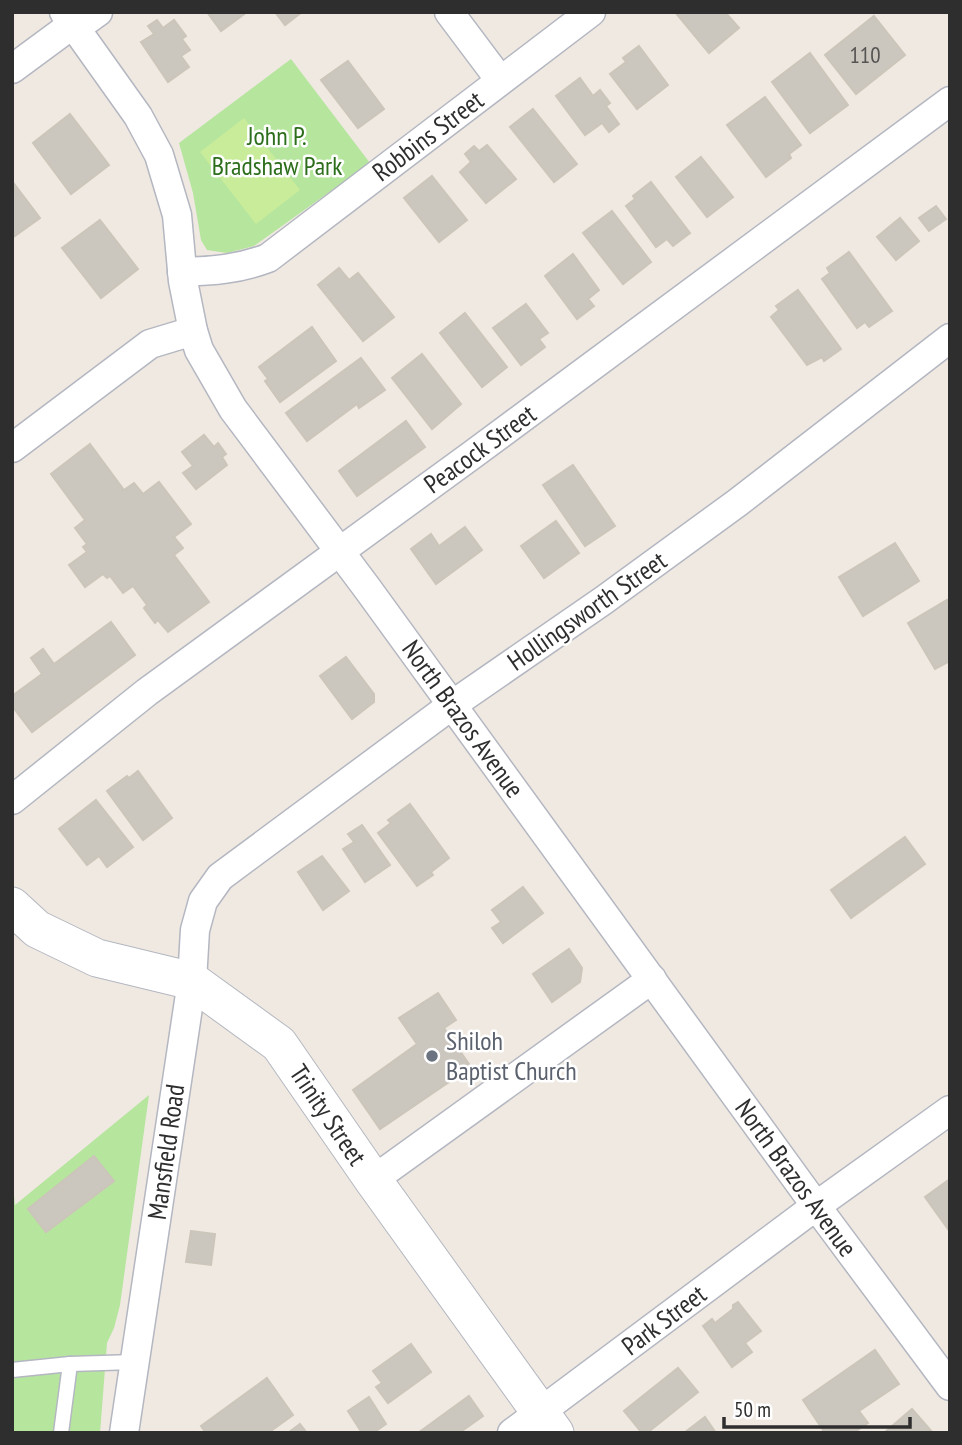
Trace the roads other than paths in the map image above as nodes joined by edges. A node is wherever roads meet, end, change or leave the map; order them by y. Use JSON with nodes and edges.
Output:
{"nodes":[{"id":1,"x":449,"y":12,"type":"edge"},
{"id":2,"x":591,"y":12,"type":"edge"},
{"id":3,"x":78,"y":19,"type":"edge"},
{"id":4,"x":12,"y":69,"type":"edge"},
{"id":5,"x":500,"y":80,"type":"junction"},
{"id":6,"x":950,"y":102,"type":"edge"},
{"id":7,"x":182,"y":272,"type":"junction"},
{"id":8,"x":193,"y":331,"type":"junction"},
{"id":9,"x":950,"y":338,"type":"edge"},
{"id":10,"x":12,"y":449,"type":"edge"},
{"id":11,"x":339,"y":552,"type":"junction"},
{"id":12,"x":452,"y":705,"type":"junction"},
{"id":13,"x":12,"y":800,"type":"edge"},
{"id":14,"x":220,"y":877,"type":"joint"},
{"id":15,"x":12,"y":906,"type":"edge"},
{"id":16,"x":652,"y":979,"type":"junction"},
{"id":17,"x":192,"y":981,"type":"junction"},
{"id":18,"x":950,"y":1110,"type":"edge"},
{"id":19,"x":373,"y":1180,"type":"junction"},
{"id":20,"x":816,"y":1206,"type":"junction"},
{"id":21,"x":135,"y":1362,"type":"junction"},
{"id":22,"x":70,"y":1364,"type":"junction"},
{"id":23,"x":12,"y":1370,"type":"edge"},
{"id":24,"x":950,"y":1386,"type":"edge"},
{"id":25,"x":536,"y":1426,"type":"edge"},
{"id":26,"x":61,"y":1433,"type":"edge"},
{"id":27,"x":124,"y":1433,"type":"edge"}],
"edges":[{"from":1,"to":5,"type":"street"},
{"from":2,"to":5,"type":"street","name":"Robbins Street"},
{"from":3,"to":4,"type":"street"},
{"from":3,"to":7,"type":"street","name":"North Brazos Avenue"},
{"from":5,"to":7,"type":"street","name":"Robbins Street"},
{"from":6,"to":11,"type":"street","name":"Peacock Street"},
{"from":7,"to":8,"type":"street","name":"North Brazos Avenue"},
{"from":8,"to":10,"type":"street"},
{"from":8,"to":11,"type":"street","name":"North Brazos Avenue"},
{"from":9,"to":12,"type":"street","name":"Hollingsworth Street"},
{"from":11,"to":12,"type":"street","name":"North Brazos Avenue"},
{"from":11,"to":13,"type":"street","name":"Peacock Street"},
{"from":12,"to":14,"type":"street","name":"Hollingsworth Street"},
{"from":12,"to":16,"type":"street","name":"North Brazos Avenue"},
{"from":14,"to":17,"type":"street","name":"Mansfield Road"},
{"from":15,"to":17,"type":"street","name":"Trinity Street"},
{"from":16,"to":19,"type":"street"},
{"from":16,"to":20,"type":"street","name":"North Brazos Avenue"},
{"from":17,"to":19,"type":"street","name":"Trinity Street"},
{"from":17,"to":21,"type":"street","name":"Mansfield Road"},
{"from":18,"to":20,"type":"street","name":"Park Street"},
{"from":19,"to":25,"type":"street","name":"Trinity Street"},
{"from":20,"to":24,"type":"street","name":"North Brazos Avenue"},
{"from":20,"to":25,"type":"street","name":"Park Street"},
{"from":21,"to":22,"type":"lane"},
{"from":21,"to":27,"type":"street","name":"Mansfield Road"},
{"from":22,"to":23,"type":"lane"},
{"from":22,"to":26,"type":"lane"}]}
